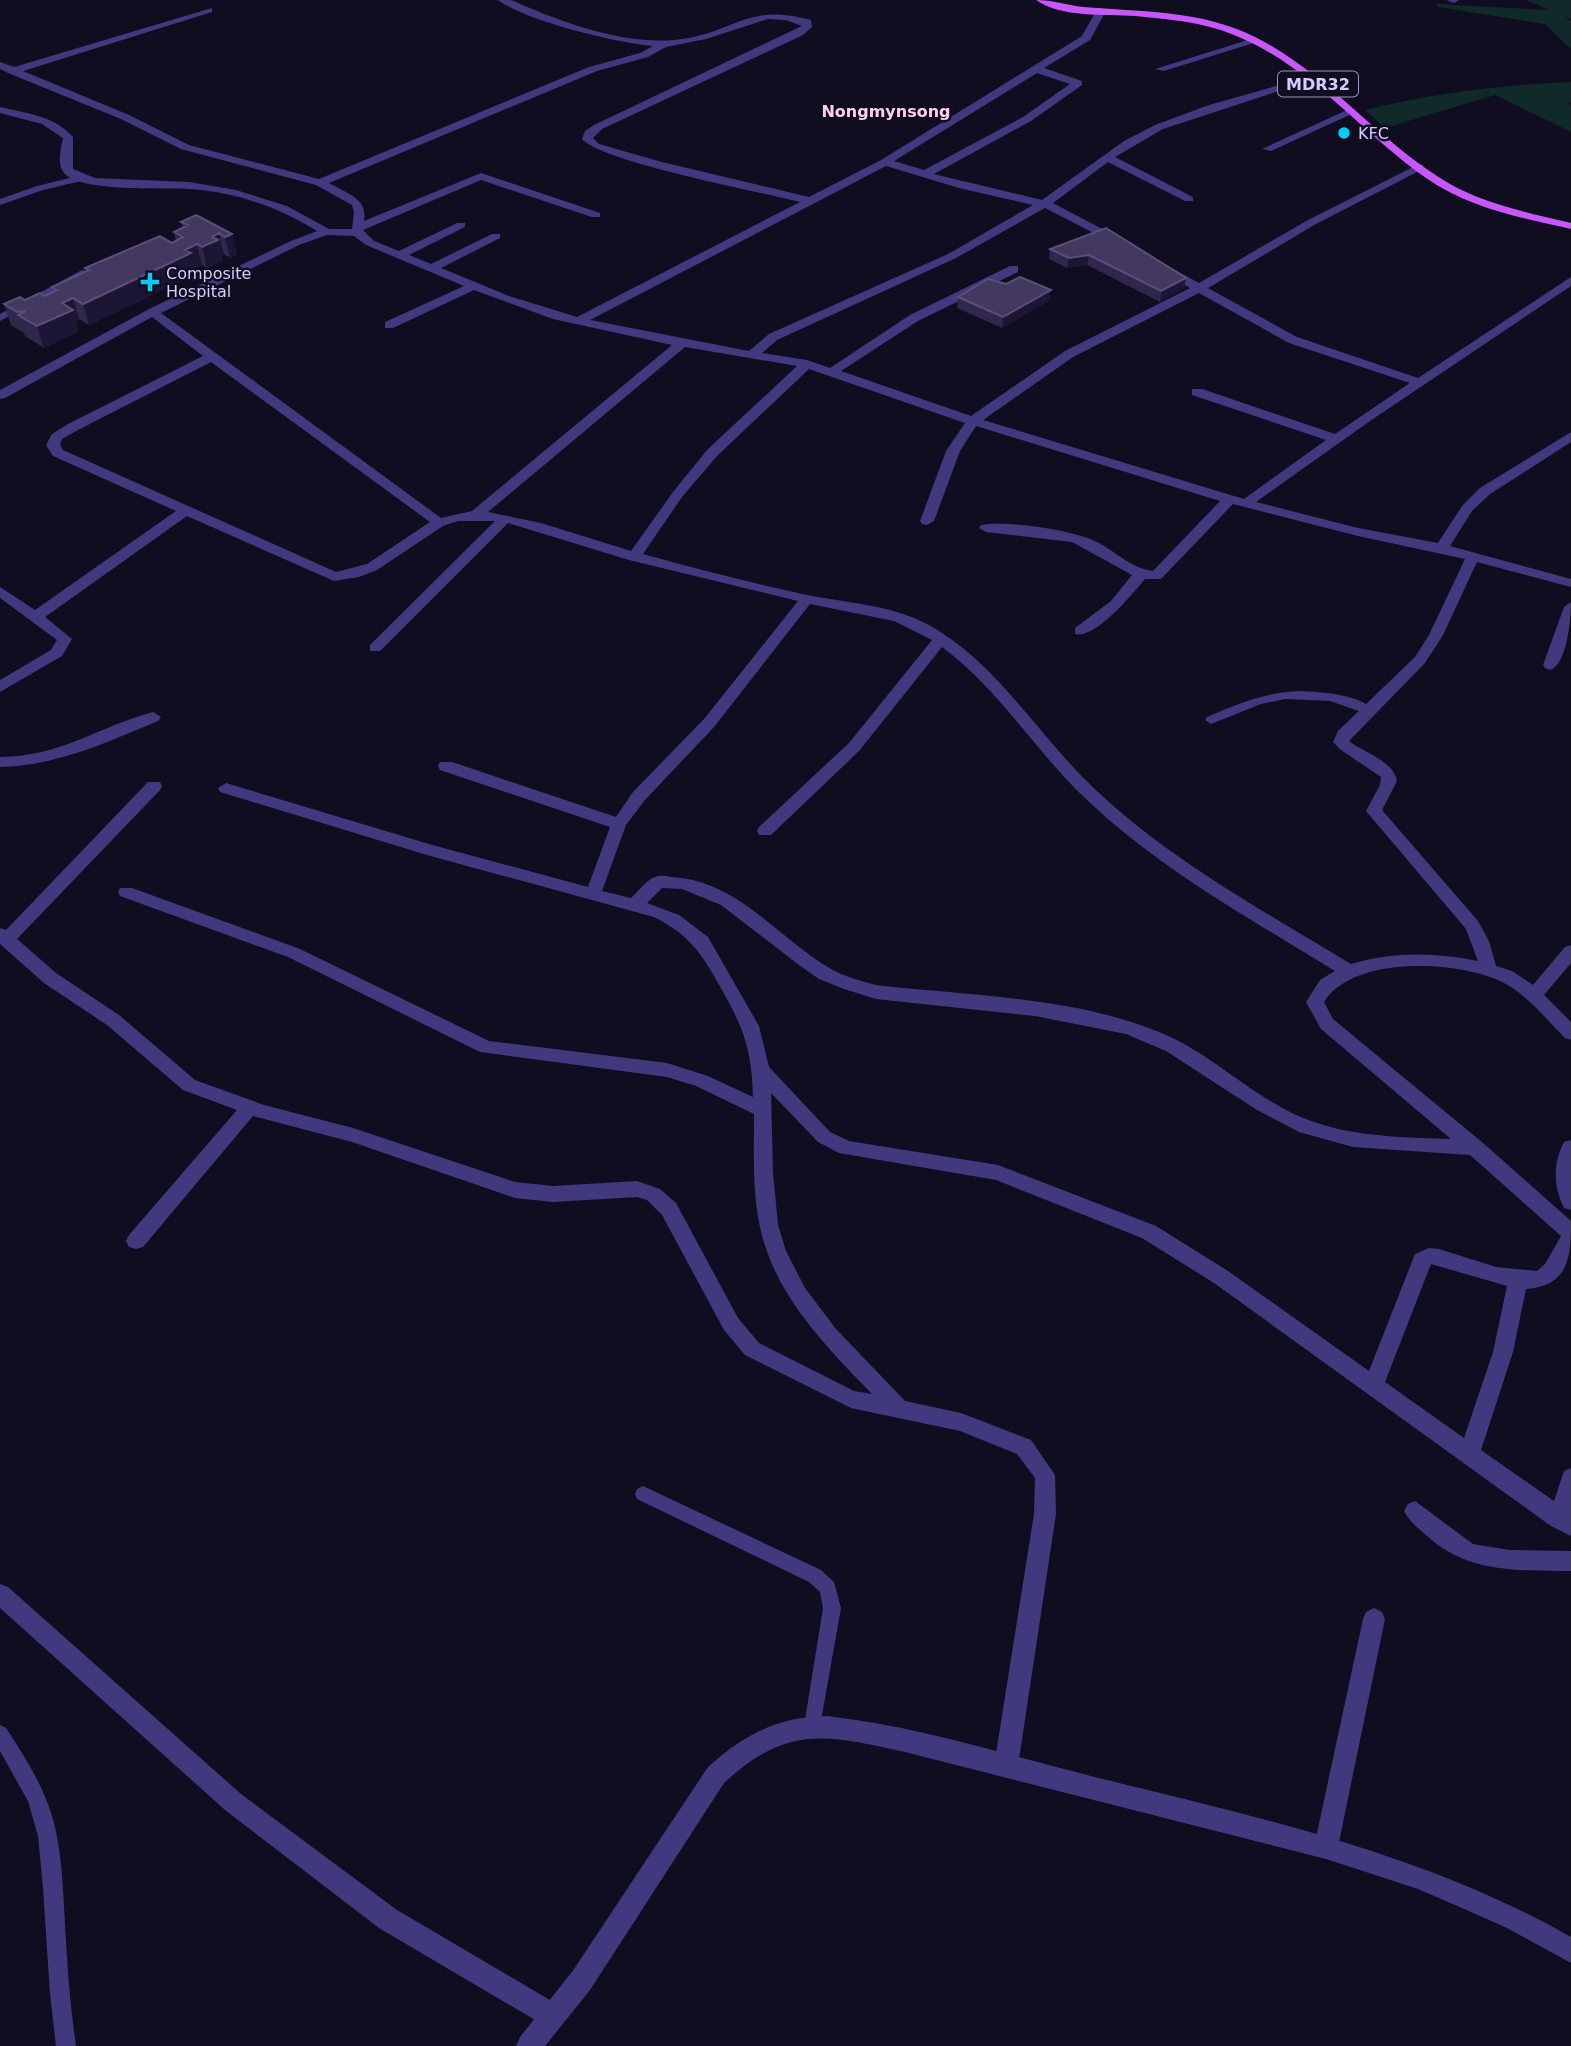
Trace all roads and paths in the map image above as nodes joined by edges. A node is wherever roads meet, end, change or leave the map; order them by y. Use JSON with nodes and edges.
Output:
{"nodes":[{"id":1,"x":503,"y":0,"type":"edge"},
{"id":2,"x":540,"y":0,"type":"edge"},
{"id":3,"x":1041,"y":0,"type":"edge"},
{"id":4,"x":209,"y":10,"type":"dead end"},
{"id":5,"x":523,"y":10,"type":"junction"},
{"id":6,"x":1101,"y":11,"type":"junction"},
{"id":7,"x":1255,"y":41,"type":"junction"},
{"id":8,"x":664,"y":44,"type":"junction"},
{"id":9,"x":6,"y":68,"type":"edge"},
{"id":10,"x":1035,"y":69,"type":"junction"},
{"id":11,"x":1160,"y":69,"type":"dead end"},
{"id":12,"x":1311,"y":77,"type":"junction"},
{"id":13,"x":0,"y":110,"type":"edge"},
{"id":14,"x":1351,"y":112,"type":"junction"},
{"id":15,"x":1267,"y":149,"type":"dead end"},
{"id":16,"x":1108,"y":158,"type":"junction"},
{"id":17,"x":885,"y":162,"type":"junction"},
{"id":18,"x":1419,"y":167,"type":"junction"},
{"id":19,"x":925,"y":174,"type":"junction"},
{"id":20,"x":82,"y":178,"type":"junction"},
{"id":21,"x":320,"y":183,"type":"junction"},
{"id":22,"x":1189,"y":199,"type":"dead end"},
{"id":23,"x":807,"y":200,"type":"junction"},
{"id":24,"x":0,"y":202,"type":"edge"},
{"id":25,"x":1045,"y":204,"type":"junction"},
{"id":26,"x":596,"y":215,"type":"dead end"},
{"id":27,"x":461,"y":225,"type":"dead end"},
{"id":28,"x":1571,"y":226,"type":"edge"},
{"id":29,"x":357,"y":230,"type":"junction"},
{"id":30,"x":326,"y":232,"type":"junction"},
{"id":31,"x":496,"y":236,"type":"dead end"},
{"id":32,"x":1130,"y":249,"type":"edge"},
{"id":33,"x":399,"y":255,"type":"junction"},
{"id":34,"x":1153,"y":262,"type":"edge"},
{"id":35,"x":430,"y":269,"type":"junction"},
{"id":36,"x":1014,"y":269,"type":"dead end"},
{"id":37,"x":85,"y":272,"type":"edge"},
{"id":38,"x":1571,"y":281,"type":"edge"},
{"id":39,"x":474,"y":286,"type":"junction"},
{"id":40,"x":1198,"y":289,"type":"junction"},
{"id":41,"x":153,"y":312,"type":"junction"},
{"id":42,"x":0,"y":318,"type":"edge"},
{"id":43,"x":579,"y":321,"type":"junction"},
{"id":44,"x":389,"y":325,"type":"dead end"},
{"id":45,"x":683,"y":342,"type":"junction"},
{"id":46,"x":754,"y":353,"type":"junction"},
{"id":47,"x":211,"y":358,"type":"junction"},
{"id":48,"x":807,"y":364,"type":"junction"},
{"id":49,"x":833,"y":372,"type":"junction"},
{"id":50,"x":1422,"y":383,"type":"junction"},
{"id":51,"x":1197,"y":392,"type":"dead end"},
{"id":52,"x":0,"y":395,"type":"edge"},
{"id":53,"x":973,"y":421,"type":"junction"},
{"id":54,"x":1571,"y":436,"type":"edge"},
{"id":55,"x":1334,"y":438,"type":"junction"},
{"id":56,"x":1229,"y":500,"type":"junction"},
{"id":57,"x":1245,"y":504,"type":"junction"},
{"id":58,"x":184,"y":512,"type":"junction"},
{"id":59,"x":476,"y":514,"type":"junction"},
{"id":60,"x":505,"y":519,"type":"junction"},
{"id":61,"x":438,"y":522,"type":"junction"},
{"id":62,"x":927,"y":522,"type":"dead end"},
{"id":63,"x":986,"y":528,"type":"dead end"},
{"id":64,"x":1442,"y":548,"type":"junction"},
{"id":65,"x":634,"y":556,"type":"junction"},
{"id":66,"x":1473,"y":556,"type":"junction"},
{"id":67,"x":1141,"y":574,"type":"junction"},
{"id":68,"x":1571,"y":583,"type":"edge"},
{"id":69,"x":0,"y":591,"type":"edge"},
{"id":70,"x":807,"y":599,"type":"junction"},
{"id":71,"x":1571,"y":607,"type":"edge"},
{"id":72,"x":35,"y":617,"type":"junction"},
{"id":73,"x":1080,"y":631,"type":"dead end"},
{"id":74,"x":940,"y":640,"type":"junction"},
{"id":75,"x":375,"y":648,"type":"dead end"},
{"id":76,"x":1550,"y":665,"type":"dead end"},
{"id":77,"x":0,"y":687,"type":"edge"},
{"id":78,"x":1370,"y":711,"type":"junction"},
{"id":79,"x":153,"y":717,"type":"dead end"},
{"id":80,"x":1211,"y":720,"type":"dead end"},
{"id":81,"x":0,"y":762,"type":"edge"},
{"id":82,"x":446,"y":766,"type":"dead end"},
{"id":83,"x":154,"y":786,"type":"dead end"},
{"id":84,"x":226,"y":788,"type":"dead end"},
{"id":85,"x":619,"y":824,"type":"junction"},
{"id":86,"x":765,"y":831,"type":"dead end"},
{"id":87,"x":126,"y":892,"type":"dead end"},
{"id":88,"x":593,"y":894,"type":"junction"},
{"id":89,"x":635,"y":905,"type":"junction"},
{"id":90,"x":3,"y":937,"type":"edge"},
{"id":91,"x":1571,"y":951,"type":"edge"},
{"id":92,"x":1489,"y":970,"type":"junction"},
{"id":93,"x":1350,"y":972,"type":"junction"},
{"id":94,"x":1533,"y":997,"type":"junction"},
{"id":95,"x":1571,"y":1033,"type":"edge"},
{"id":96,"x":760,"y":1069,"type":"junction"},
{"id":97,"x":250,"y":1107,"type":"junction"},
{"id":98,"x":761,"y":1109,"type":"junction"},
{"id":99,"x":1571,"y":1147,"type":"edge"},
{"id":100,"x":1475,"y":1148,"type":"junction"},
{"id":101,"x":1571,"y":1202,"type":"edge"},
{"id":102,"x":1571,"y":1235,"type":"edge"},
{"id":103,"x":136,"y":1241,"type":"dead end"},
{"id":104,"x":1518,"y":1281,"type":"junction"},
{"id":105,"x":1374,"y":1385,"type":"junction"},
{"id":106,"x":899,"y":1409,"type":"junction"},
{"id":107,"x":1470,"y":1452,"type":"junction"},
{"id":108,"x":1571,"y":1478,"type":"edge"},
{"id":109,"x":643,"y":1494,"type":"dead end"},
{"id":110,"x":1415,"y":1511,"type":"dead end"},
{"id":111,"x":1565,"y":1523,"type":"edge"},
{"id":112,"x":1571,"y":1561,"type":"edge"},
{"id":113,"x":0,"y":1594,"type":"edge"},
{"id":114,"x":1374,"y":1619,"type":"dead end"},
{"id":115,"x":813,"y":1726,"type":"junction"},
{"id":116,"x":0,"y":1734,"type":"edge"},
{"id":117,"x":1006,"y":1766,"type":"junction"},
{"id":118,"x":1325,"y":1847,"type":"junction"},
{"id":119,"x":1571,"y":1951,"type":"edge"},
{"id":120,"x":551,"y":2015,"type":"junction"},
{"id":121,"x":66,"y":2046,"type":"edge"},
{"id":122,"x":528,"y":2046,"type":"edge"}],
"edges":[{"from":1,"to":5,"type":"street"},
{"from":2,"to":5,"type":"street"},
{"from":3,"to":6,"type":"main road","number":"MDR32"},
{"from":4,"to":9,"type":"street"},
{"from":5,"to":8,"type":"street"},
{"from":6,"to":7,"type":"main road","number":"MDR32"},
{"from":6,"to":10,"type":"street"},
{"from":7,"to":11,"type":"street"},
{"from":7,"to":12,"type":"main road","number":"MDR32"},
{"from":8,"to":21,"type":"street"},
{"from":8,"to":23,"type":"street"},
{"from":9,"to":21,"type":"street"},
{"from":10,"to":17,"type":"street"},
{"from":10,"to":19,"type":"street"},
{"from":12,"to":14,"type":"main road","number":"MDR32"},
{"from":12,"to":16,"type":"street"},
{"from":13,"to":20,"type":"street"},
{"from":14,"to":15,"type":"street"},
{"from":14,"to":18,"type":"main road","number":"MDR32"},
{"from":16,"to":22,"type":"street"},
{"from":16,"to":25,"type":"street"},
{"from":17,"to":19,"type":"street"},
{"from":17,"to":23,"type":"street"},
{"from":18,"to":28,"type":"main road","number":"MDR32"},
{"from":18,"to":40,"type":"street"},
{"from":19,"to":25,"type":"street"},
{"from":20,"to":24,"type":"lane"},
{"from":20,"to":30,"type":"street"},
{"from":21,"to":29,"type":"street"},
{"from":23,"to":43,"type":"street"},
{"from":25,"to":32,"type":"street"},
{"from":25,"to":46,"type":"street"},
{"from":26,"to":29,"type":"street"},
{"from":27,"to":33,"type":"street"},
{"from":29,"to":30,"type":"street"},
{"from":29,"to":33,"type":"street"},
{"from":30,"to":41,"type":"street"},
{"from":31,"to":35,"type":"street"},
{"from":33,"to":35,"type":"street"},
{"from":34,"to":40,"type":"street"},
{"from":35,"to":39,"type":"street"},
{"from":36,"to":49,"type":"street"},
{"from":37,"to":42,"type":"lane"},
{"from":38,"to":50,"type":"street"},
{"from":39,"to":43,"type":"street"},
{"from":39,"to":44,"type":"street"},
{"from":40,"to":50,"type":"street"},
{"from":40,"to":53,"type":"street"},
{"from":41,"to":47,"type":"street"},
{"from":41,"to":52,"type":"street"},
{"from":43,"to":45,"type":"street"},
{"from":45,"to":46,"type":"street"},
{"from":45,"to":59,"type":"street"},
{"from":46,"to":48,"type":"street"},
{"from":47,"to":58,"type":"street"},
{"from":47,"to":61,"type":"street"},
{"from":48,"to":49,"type":"street"},
{"from":48,"to":65,"type":"street"},
{"from":49,"to":53,"type":"street"},
{"from":50,"to":55,"type":"street"},
{"from":51,"to":55,"type":"street"},
{"from":53,"to":56,"type":"street"},
{"from":53,"to":62,"type":"street"},
{"from":54,"to":64,"type":"street"},
{"from":55,"to":57,"type":"street"},
{"from":56,"to":57,"type":"street"},
{"from":56,"to":67,"type":"street"},
{"from":57,"to":64,"type":"street"},
{"from":58,"to":61,"type":"street"},
{"from":58,"to":72,"type":"street"},
{"from":59,"to":60,"type":"street"},
{"from":59,"to":61,"type":"street"},
{"from":60,"to":65,"type":"street"},
{"from":60,"to":75,"type":"street"},
{"from":63,"to":67,"type":"street"},
{"from":64,"to":66,"type":"street"},
{"from":65,"to":70,"type":"street"},
{"from":66,"to":68,"type":"street"},
{"from":66,"to":78,"type":"street"},
{"from":67,"to":73,"type":"street"},
{"from":69,"to":72,"type":"street"},
{"from":70,"to":74,"type":"street"},
{"from":70,"to":85,"type":"street"},
{"from":71,"to":76,"type":"street"},
{"from":72,"to":77,"type":"street"},
{"from":74,"to":86,"type":"street"},
{"from":74,"to":93,"type":"street"},
{"from":78,"to":80,"type":"lane"},
{"from":78,"to":92,"type":"street"},
{"from":79,"to":81,"type":"street"},
{"from":82,"to":85,"type":"street"},
{"from":83,"to":90,"type":"street"},
{"from":84,"to":88,"type":"street"},
{"from":85,"to":88,"type":"street"},
{"from":87,"to":98,"type":"street"},
{"from":88,"to":89,"type":"street"},
{"from":89,"to":96,"type":"street"},
{"from":89,"to":100,"type":"street"},
{"from":90,"to":97,"type":"street"},
{"from":91,"to":94,"type":"street"},
{"from":92,"to":93,"type":"street"},
{"from":92,"to":94,"type":"street"},
{"from":93,"to":100,"type":"street"},
{"from":94,"to":95,"type":"street"},
{"from":96,"to":98,"type":"street"},
{"from":96,"to":105,"type":"street"},
{"from":97,"to":103,"type":"street"},
{"from":97,"to":106,"type":"street"},
{"from":98,"to":106,"type":"street"},
{"from":99,"to":101,"type":"street"},
{"from":100,"to":102,"type":"street"},
{"from":102,"to":104,"type":"street"},
{"from":104,"to":105,"type":"street"},
{"from":104,"to":107,"type":"street"},
{"from":105,"to":107,"type":"street"},
{"from":106,"to":117,"type":"street"},
{"from":107,"to":111,"type":"street"},
{"from":108,"to":111,"type":"street"},
{"from":109,"to":115,"type":"lane"},
{"from":110,"to":112,"type":"street"},
{"from":113,"to":120,"type":"street"},
{"from":114,"to":118,"type":"street"},
{"from":115,"to":117,"type":"street"},
{"from":115,"to":120,"type":"street"},
{"from":116,"to":121,"type":"lane"},
{"from":117,"to":118,"type":"street"},
{"from":118,"to":119,"type":"street"},
{"from":120,"to":122,"type":"street"}]}
